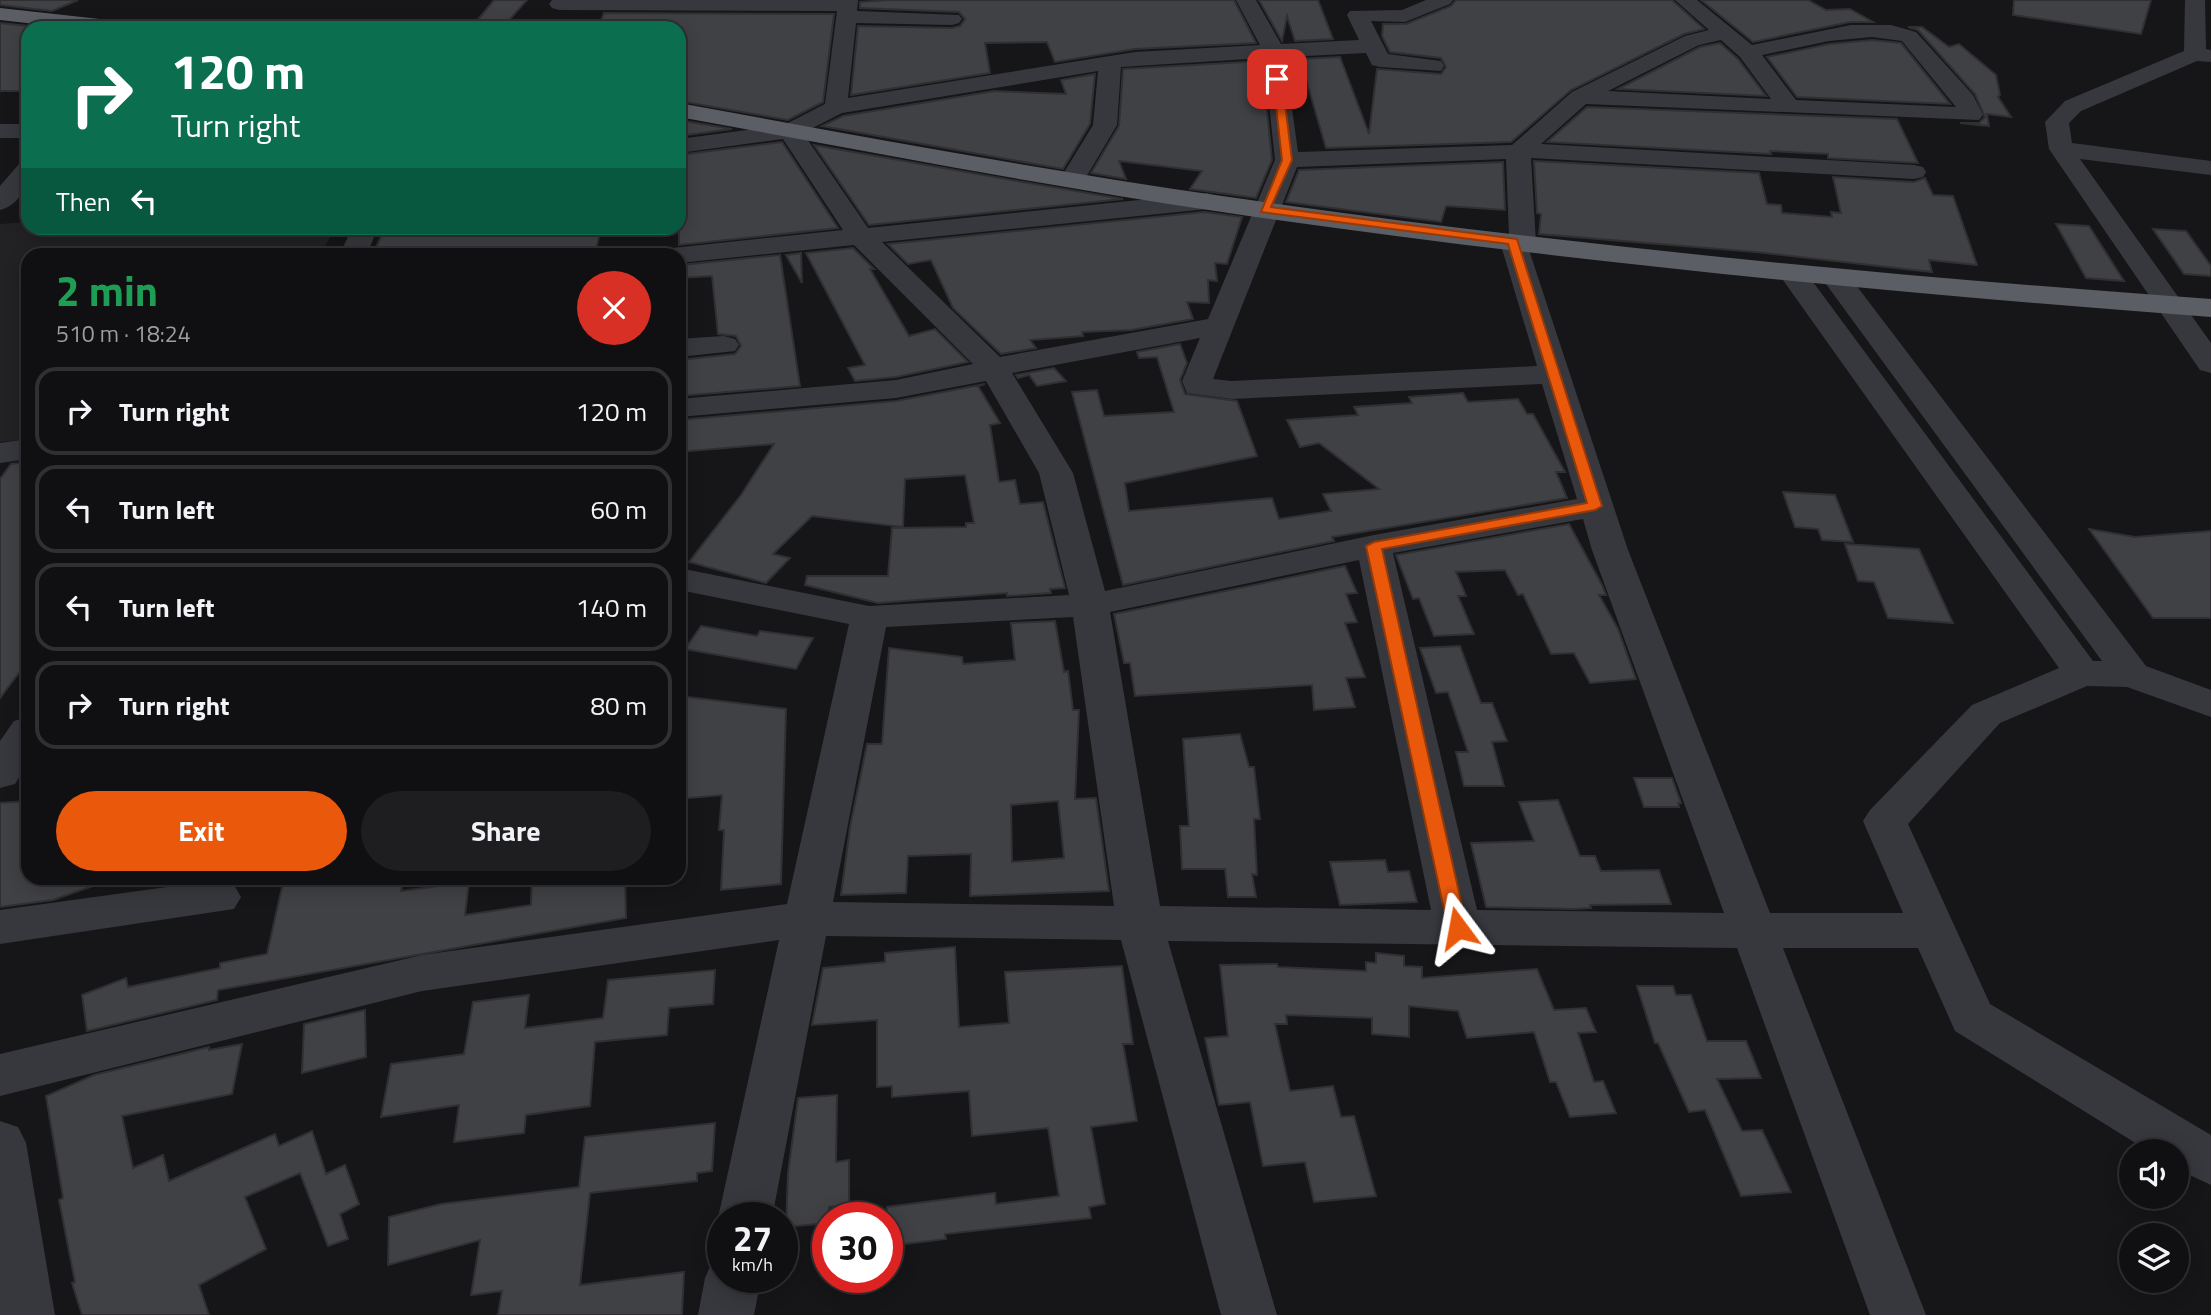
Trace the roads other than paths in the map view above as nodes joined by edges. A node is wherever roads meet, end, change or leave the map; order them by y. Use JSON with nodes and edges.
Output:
{"nodes":[{"id":1,"x":1246,"y":0,"type":"edge"},
{"id":2,"x":1443,"y":0,"type":"edge"},
{"id":3,"x":1685,"y":0,"type":"edge"},
{"id":4,"x":2195,"y":0,"type":"edge"},
{"id":5,"x":561,"y":2,"type":"edge"},
{"id":6,"x":729,"y":2,"type":"edge"},
{"id":7,"x":847,"y":7,"type":"edge"},
{"id":8,"x":0,"y":14,"type":"edge"},
{"id":9,"x":952,"y":19,"type":"dead end"},
{"id":10,"x":544,"y":20,"type":"dead end"},
{"id":11,"x":64,"y":21,"type":"edge"},
{"id":12,"x":715,"y":26,"type":"dead end"},
{"id":13,"x":1725,"y":33,"type":"junction"},
{"id":14,"x":1371,"y":46,"type":"junction"},
{"id":15,"x":1274,"y":51,"type":"junction"},
{"id":16,"x":1748,"y":52,"type":"junction"},
{"id":17,"x":2203,"y":55,"type":"edge"},
{"id":18,"x":1110,"y":62,"type":"junction"},
{"id":19,"x":1433,"y":66,"type":"dead end"},
{"id":20,"x":1580,"y":97,"type":"junction"},
{"id":21,"x":836,"y":107,"type":"junction"},
{"id":22,"x":1789,"y":107,"type":"junction"},
{"id":23,"x":686,"y":111,"type":"edge"},
{"id":24,"x":0,"y":131,"type":"edge"},
{"id":25,"x":21,"y":131,"type":"edge"},
{"id":26,"x":790,"y":131,"type":"junction"},
{"id":27,"x":686,"y":145,"type":"edge"},
{"id":28,"x":2061,"y":149,"type":"junction"},
{"id":29,"x":1518,"y":152,"type":"junction"},
{"id":30,"x":1287,"y":160,"type":"junction"},
{"id":31,"x":2211,"y":167,"type":"edge"},
{"id":32,"x":1914,"y":172,"type":"dead end"},
{"id":33,"x":21,"y":177,"type":"edge"},
{"id":34,"x":1073,"y":179,"type":"junction"},
{"id":35,"x":1206,"y":201,"type":"junction"},
{"id":36,"x":0,"y":202,"type":"edge"},
{"id":37,"x":1264,"y":209,"type":"junction"},
{"id":38,"x":21,"y":215,"type":"edge"},
{"id":39,"x":0,"y":217,"type":"edge"},
{"id":40,"x":860,"y":236,"type":"junction"},
{"id":41,"x":1518,"y":242,"type":"junction"},
{"id":42,"x":686,"y":255,"type":"edge"},
{"id":43,"x":1792,"y":273,"type":"junction"},
{"id":44,"x":1836,"y":278,"type":"junction"},
{"id":45,"x":2167,"y":305,"type":"junction"},
{"id":46,"x":2211,"y":308,"type":"edge"},
{"id":47,"x":1220,"y":326,"type":"junction"},
{"id":48,"x":724,"y":345,"type":"dead end"},
{"id":49,"x":686,"y":348,"type":"edge"},
{"id":50,"x":2211,"y":364,"type":"edge"},
{"id":51,"x":993,"y":367,"type":"junction"},
{"id":52,"x":1553,"y":374,"type":"junction"},
{"id":53,"x":686,"y":407,"type":"edge"},
{"id":54,"x":21,"y":450,"type":"edge"},
{"id":55,"x":0,"y":453,"type":"edge"},
{"id":56,"x":1595,"y":506,"type":"junction"},
{"id":57,"x":1374,"y":546,"type":"junction"},
{"id":58,"x":686,"y":580,"type":"edge"},
{"id":59,"x":1090,"y":605,"type":"junction"},
{"id":60,"x":869,"y":617,"type":"junction"},
{"id":61,"x":2082,"y":673,"type":"junction"},
{"id":62,"x":2132,"y":675,"type":"junction"},
{"id":63,"x":2211,"y":704,"type":"edge"},
{"id":64,"x":21,"y":741,"type":"edge"},
{"id":65,"x":0,"y":774,"type":"edge"},
{"id":66,"x":218,"y":897,"type":"dead end"},
{"id":67,"x":805,"y":919,"type":"junction"},
{"id":68,"x":1140,"y":925,"type":"junction"},
{"id":69,"x":0,"y":927,"type":"edge"},
{"id":70,"x":1458,"y":928,"type":"junction"},
{"id":71,"x":1934,"y":930,"type":"junction"},
{"id":72,"x":1755,"y":931,"type":"junction"},
{"id":73,"x":0,"y":1074,"type":"edge"},
{"id":74,"x":0,"y":1143,"type":"edge"},
{"id":75,"x":2211,"y":1161,"type":"edge"},
{"id":76,"x":748,"y":1202,"type":"edge"},
{"id":77,"x":730,"y":1293,"type":"edge"},
{"id":78,"x":27,"y":1315,"type":"edge"},
{"id":79,"x":726,"y":1315,"type":"edge"},
{"id":80,"x":1249,"y":1315,"type":"edge"},
{"id":81,"x":1898,"y":1315,"type":"edge"}],
"edges":[{"from":1,"to":15,"type":"street"},
{"from":2,"to":14,"type":"street"},
{"from":3,"to":13,"type":"street"},
{"from":4,"to":17,"type":"street"},
{"from":5,"to":6,"type":"street"},
{"from":5,"to":10,"type":"street"},
{"from":6,"to":7,"type":"street"},
{"from":6,"to":12,"type":"street"},
{"from":7,"to":9,"type":"street"},
{"from":7,"to":21,"type":"street"},
{"from":8,"to":11,"type":"highway"},
{"from":13,"to":16,"type":"street"},
{"from":13,"to":20,"type":"street"},
{"from":14,"to":15,"type":"street"},
{"from":14,"to":19,"type":"street"},
{"from":15,"to":18,"type":"street"},
{"from":15,"to":30,"type":"street"},
{"from":16,"to":22,"type":"street"},
{"from":16,"to":22,"type":"street"},
{"from":17,"to":28,"type":"street"},
{"from":18,"to":21,"type":"street"},
{"from":18,"to":34,"type":"street"},
{"from":20,"to":22,"type":"street"},
{"from":20,"to":29,"type":"street"},
{"from":21,"to":26,"type":"street"},
{"from":23,"to":26,"type":"highway"},
{"from":24,"to":25,"type":"street"},
{"from":26,"to":27,"type":"street"},
{"from":26,"to":34,"type":"highway"},
{"from":26,"to":40,"type":"street"},
{"from":28,"to":31,"type":"street"},
{"from":28,"to":45,"type":"street"},
{"from":29,"to":30,"type":"street"},
{"from":29,"to":32,"type":"street"},
{"from":29,"to":41,"type":"street"},
{"from":30,"to":37,"type":"street"},
{"from":33,"to":36,"type":"street"},
{"from":34,"to":35,"type":"highway"},
{"from":35,"to":37,"type":"highway"},
{"from":35,"to":40,"type":"street"},
{"from":37,"to":41,"type":"highway"},
{"from":37,"to":47,"type":"street"},
{"from":38,"to":39,"type":"street"},
{"from":40,"to":42,"type":"street"},
{"from":40,"to":51,"type":"street"},
{"from":41,"to":43,"type":"highway"},
{"from":41,"to":52,"type":"street"},
{"from":43,"to":44,"type":"highway"},
{"from":43,"to":61,"type":"street"},
{"from":44,"to":45,"type":"highway"},
{"from":44,"to":62,"type":"street"},
{"from":45,"to":46,"type":"highway"},
{"from":45,"to":50,"type":"street"},
{"from":47,"to":51,"type":"street"},
{"from":47,"to":52,"type":"street"},
{"from":48,"to":49,"type":"street"},
{"from":51,"to":53,"type":"street"},
{"from":51,"to":59,"type":"street"},
{"from":52,"to":56,"type":"street"},
{"from":54,"to":55,"type":"street"},
{"from":56,"to":57,"type":"street"},
{"from":56,"to":72,"type":"street"},
{"from":57,"to":59,"type":"street"},
{"from":57,"to":70,"type":"street"},
{"from":58,"to":60,"type":"street"},
{"from":59,"to":60,"type":"street"},
{"from":59,"to":68,"type":"street"},
{"from":60,"to":67,"type":"street"},
{"from":61,"to":62,"type":"street"},
{"from":61,"to":71,"type":"street"},
{"from":62,"to":63,"type":"street"},
{"from":64,"to":65,"type":"street"},
{"from":66,"to":69,"type":"street"},
{"from":67,"to":68,"type":"street"},
{"from":67,"to":73,"type":"street"},
{"from":67,"to":76,"type":"street"},
{"from":68,"to":70,"type":"street"},
{"from":68,"to":80,"type":"street"},
{"from":70,"to":72,"type":"street"},
{"from":71,"to":72,"type":"street"},
{"from":71,"to":75,"type":"street"},
{"from":72,"to":81,"type":"street"},
{"from":74,"to":78,"type":"street"},
{"from":77,"to":79,"type":"street"}]}
